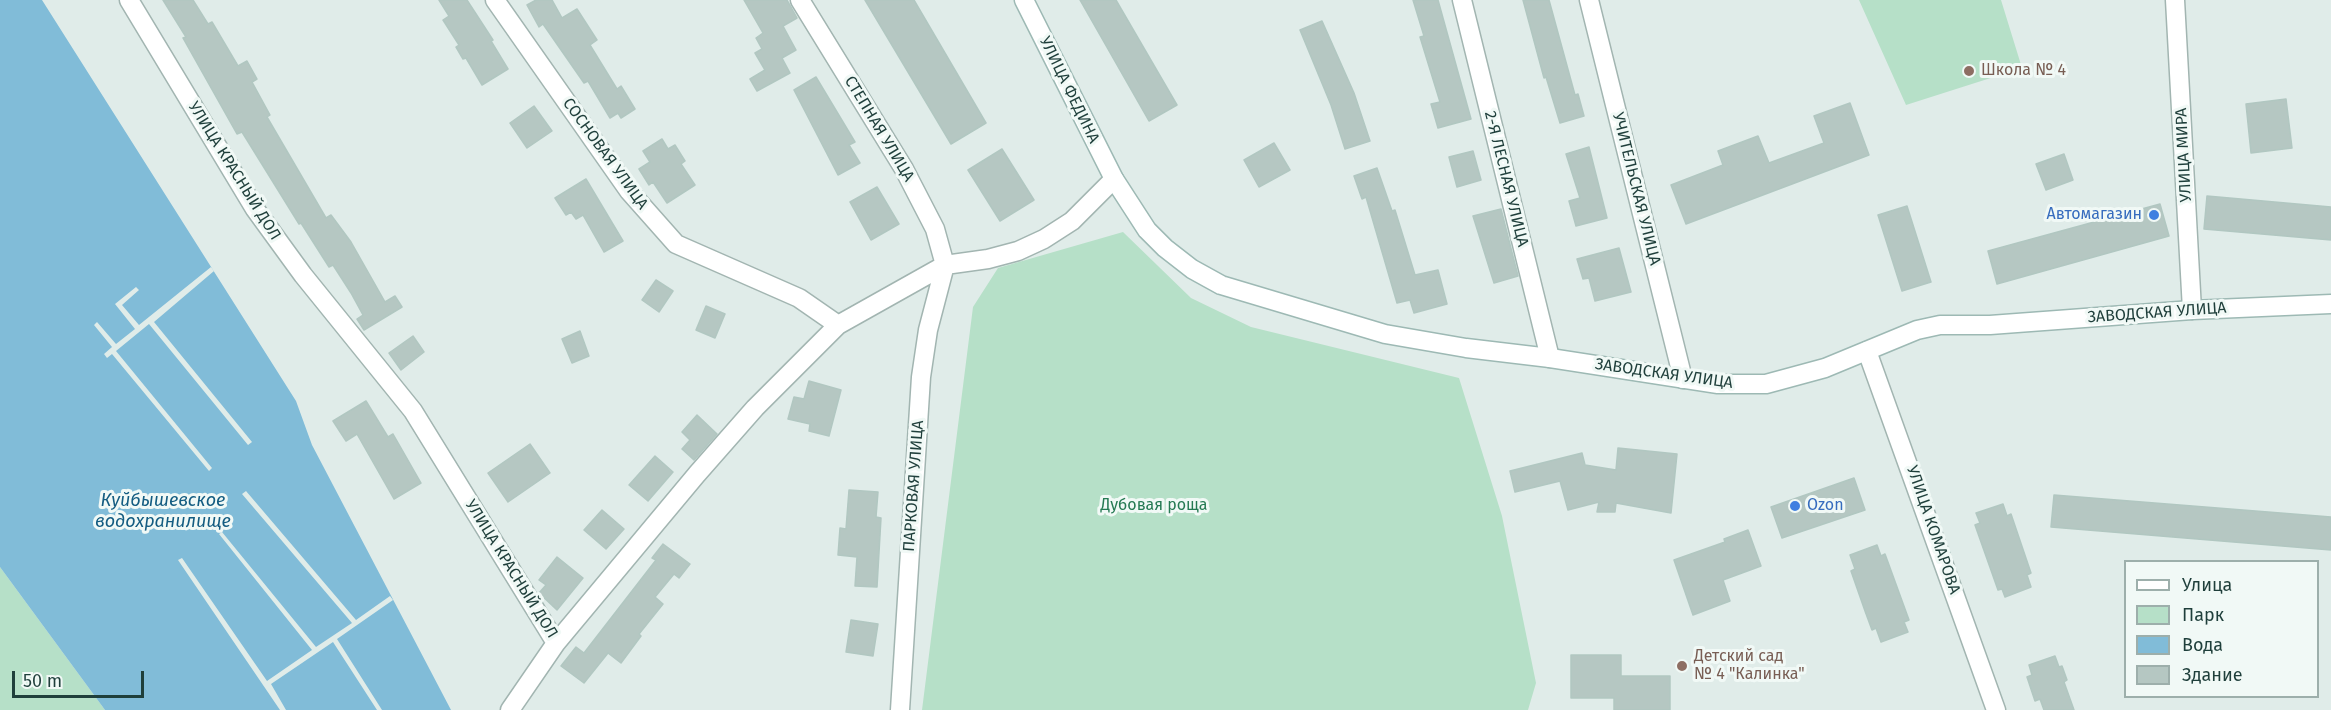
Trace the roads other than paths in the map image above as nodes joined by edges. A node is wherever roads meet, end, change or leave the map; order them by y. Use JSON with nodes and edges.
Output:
{"nodes":[{"id":1,"x":129,"y":0,"type":"edge"},
{"id":2,"x":495,"y":0,"type":"edge"},
{"id":3,"x":800,"y":0,"type":"edge"},
{"id":4,"x":1024,"y":0,"type":"edge"},
{"id":5,"x":1462,"y":0,"type":"edge"},
{"id":6,"x":1589,"y":0,"type":"edge"},
{"id":7,"x":2175,"y":0,"type":"edge"},
{"id":8,"x":1114,"y":179,"type":"junction"},
{"id":9,"x":945,"y":265,"type":"junction"},
{"id":10,"x":2331,"y":304,"type":"edge"},
{"id":11,"x":2192,"y":310,"type":"junction"},
{"id":12,"x":838,"y":325,"type":"junction"},
{"id":13,"x":1867,"y":351,"type":"junction"},
{"id":14,"x":1550,"y":358,"type":"junction"},
{"id":15,"x":1683,"y":379,"type":"junction"},
{"id":16,"x":556,"y":644,"type":"junction"},
{"id":17,"x":510,"y":710,"type":"edge"},
{"id":18,"x":900,"y":710,"type":"edge"},
{"id":19,"x":1996,"y":710,"type":"edge"}],
"edges":[{"from":1,"to":16,"type":"street","name":"УЛИЦА КРАСНЫЙ ДОЛ"},
{"from":2,"to":12,"type":"street","name":"СОСНОВАЯ УЛИЦА"},
{"from":3,"to":9,"type":"street","name":"СТЕПНАЯ УЛИЦА"},
{"from":4,"to":8,"type":"street","name":"УЛИЦА ФЕДИНА"},
{"from":5,"to":14,"type":"street","name":"2-Я ЛЕСНАЯ УЛИЦА"},
{"from":6,"to":15,"type":"street","name":"УЧИТЕЛЬСКАЯ УЛИЦА"},
{"from":7,"to":11,"type":"street","name":"УЛИЦА МИРА"},
{"from":8,"to":9,"type":"street","name":"УЛИЦА КРАСНЫЙ ДОЛ"},
{"from":8,"to":14,"type":"street","name":"ЗАВОДСКАЯ УЛИЦА"},
{"from":9,"to":12,"type":"street","name":"УЛИЦА КРАСНЫЙ ДОЛ"},
{"from":9,"to":18,"type":"street","name":"ПАРКОВАЯ УЛИЦА"},
{"from":10,"to":11,"type":"street","name":"ЗАВОДСКАЯ УЛИЦА"},
{"from":11,"to":13,"type":"street","name":"ЗАВОДСКАЯ УЛИЦА"},
{"from":12,"to":16,"type":"street","name":"УЛИЦА КРАСНЫЙ ДОЛ"},
{"from":13,"to":15,"type":"street","name":"ЗАВОДСКАЯ УЛИЦА"},
{"from":13,"to":19,"type":"street","name":"УЛИЦА КОМАРОВА"},
{"from":14,"to":15,"type":"street","name":"ЗАВОДСКАЯ УЛИЦА"},
{"from":16,"to":17,"type":"street"}]}
